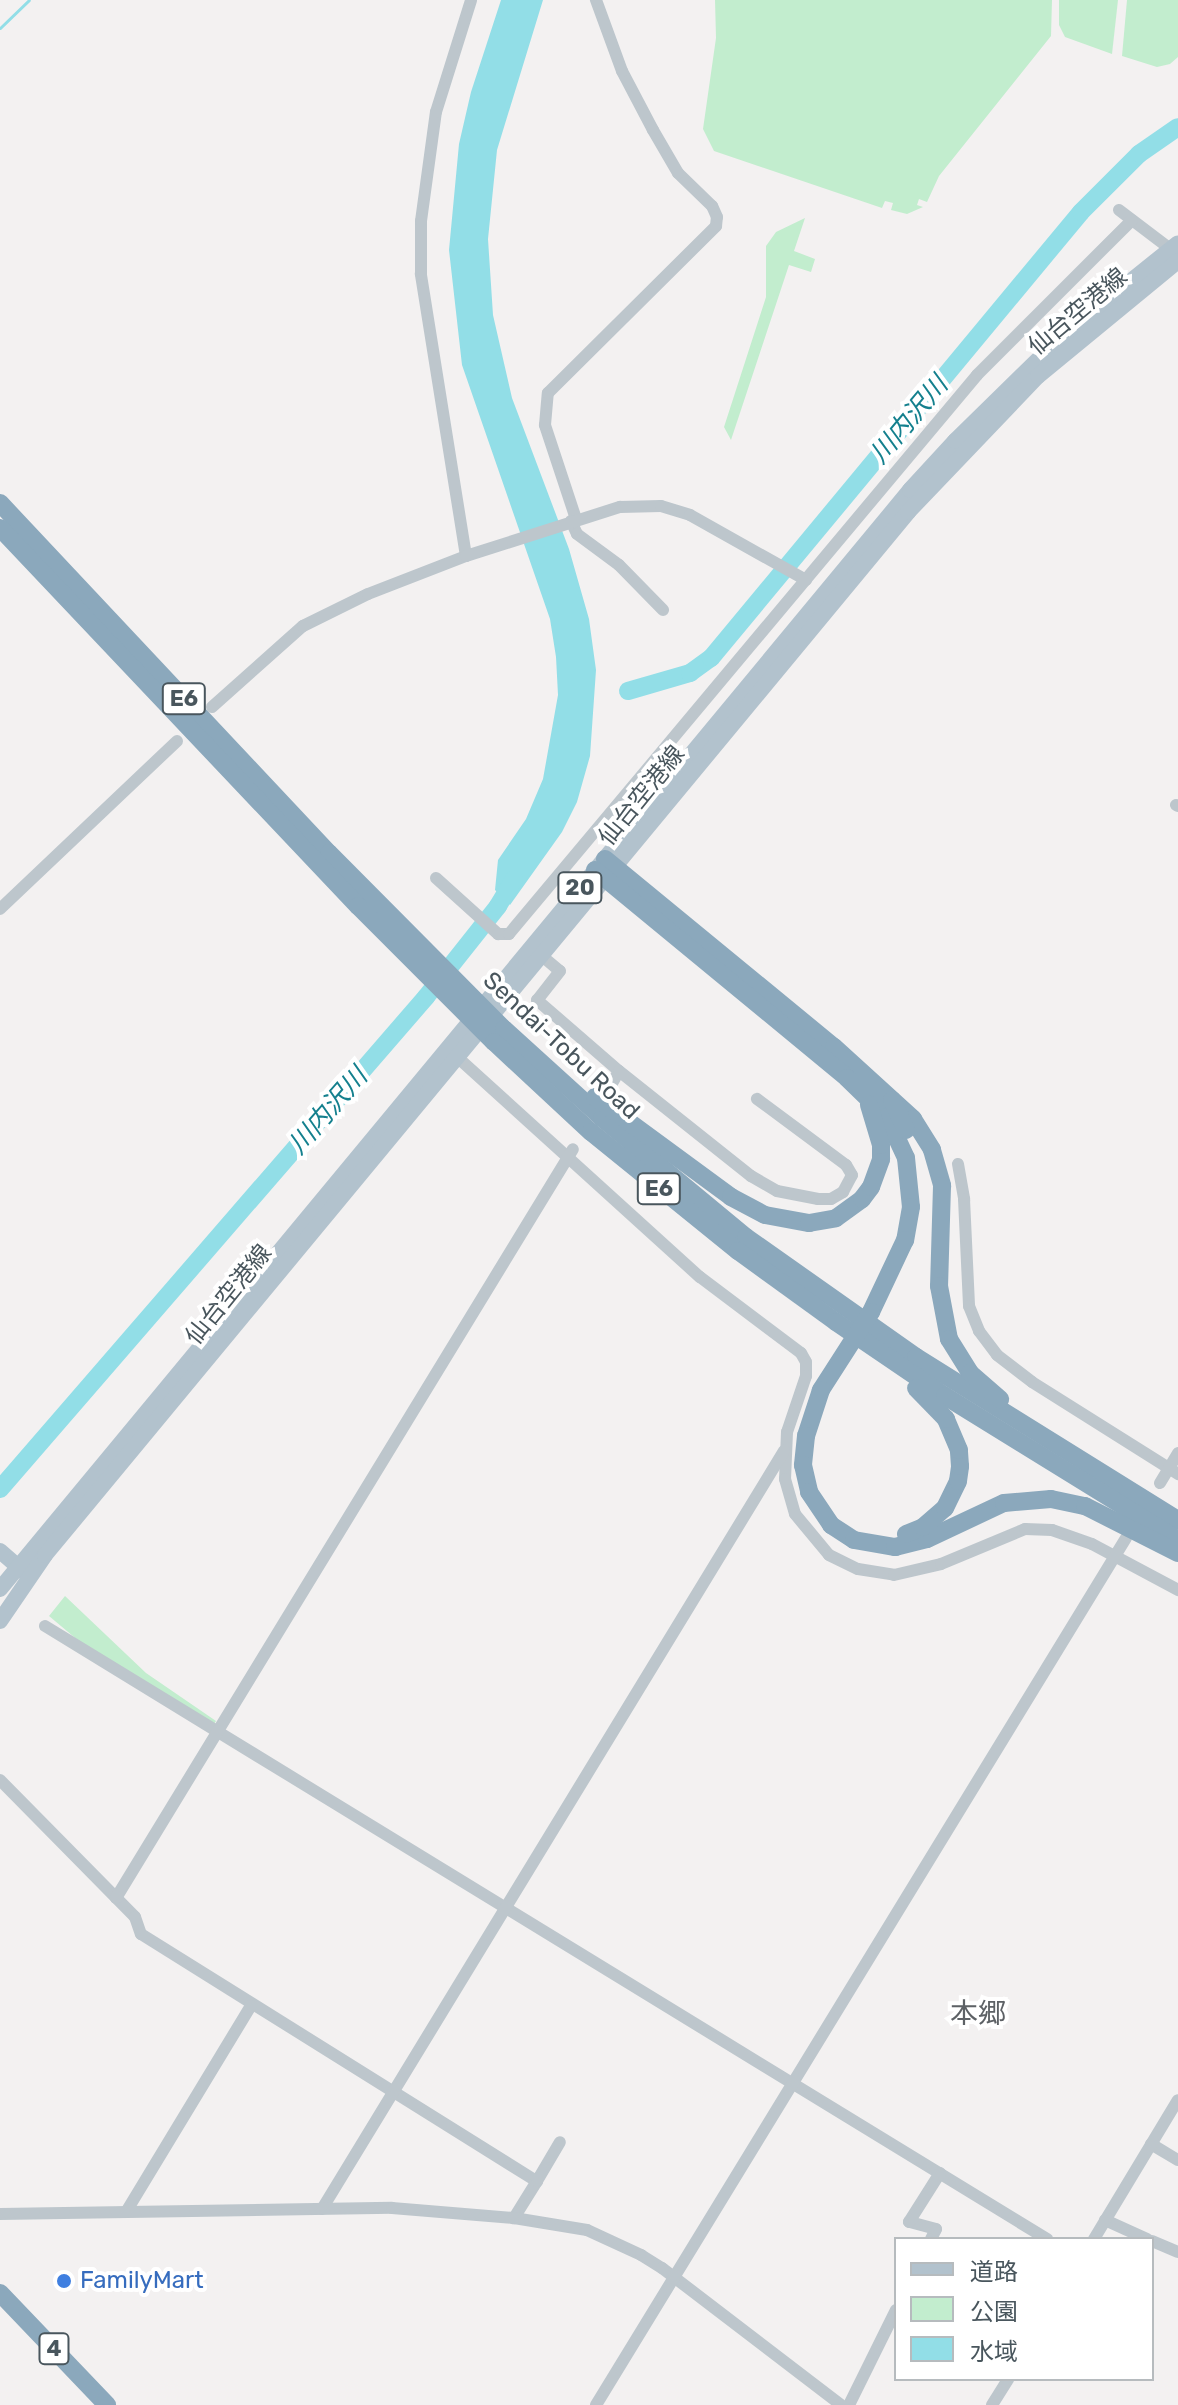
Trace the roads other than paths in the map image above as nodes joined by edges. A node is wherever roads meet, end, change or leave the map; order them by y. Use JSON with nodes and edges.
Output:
{"nodes":[{"id":1,"x":471,"y":0,"type":"edge"},
{"id":2,"x":596,"y":0,"type":"edge"},
{"id":3,"x":1119,"y":210,"type":"dead end"},
{"id":4,"x":1132,"y":220,"type":"junction"},
{"id":5,"x":1176,"y":252,"type":"edge"},
{"id":6,"x":0,"y":503,"type":"edge"},
{"id":7,"x":572,"y":521,"type":"junction"},
{"id":8,"x":0,"y":528,"type":"edge"},
{"id":9,"x":466,"y":556,"type":"junction"},
{"id":10,"x":803,"y":578,"type":"junction"},
{"id":11,"x":663,"y":610,"type":"dead end"},
{"id":12,"x":212,"y":707,"type":"dead end"},
{"id":13,"x":177,"y":741,"type":"dead end"},
{"id":14,"x":605,"y":869,"type":"junction"},
{"id":15,"x":436,"y":878,"type":"dead end"},
{"id":16,"x":363,"y":900,"type":"junction"},
{"id":17,"x":0,"y":909,"type":"edge"},
{"id":18,"x":542,"y":956,"type":"junction"},
{"id":19,"x":502,"y":1032,"type":"junction"},
{"id":20,"x":456,"y":1056,"type":"junction"},
{"id":21,"x":619,"y":1071,"type":"junction"},
{"id":22,"x":611,"y":1085,"type":"dead end"},
{"id":23,"x":864,"y":1095,"type":"junction"},
{"id":24,"x":757,"y":1099,"type":"dead end"},
{"id":25,"x":892,"y":1100,"type":"junction"},
{"id":26,"x":570,"y":1154,"type":"junction"},
{"id":27,"x":958,"y":1164,"type":"dead end"},
{"id":28,"x":837,"y":1320,"type":"junction"},
{"id":29,"x":885,"y":1353,"type":"junction"},
{"id":30,"x":784,"y":1451,"type":"junction"},
{"id":31,"x":1178,"y":1453,"type":"edge"},
{"id":32,"x":1174,"y":1471,"type":"edge"},
{"id":33,"x":1160,"y":1483,"type":"dead end"},
{"id":34,"x":1178,"y":1520,"type":"edge"},
{"id":35,"x":1126,"y":1538,"type":"dead end"},
{"id":36,"x":1178,"y":1540,"type":"edge"},
{"id":37,"x":0,"y":1551,"type":"edge"},
{"id":38,"x":1178,"y":1553,"type":"edge"},
{"id":39,"x":1115,"y":1556,"type":"junction"},
{"id":40,"x":23,"y":1572,"type":"junction"},
{"id":41,"x":7,"y":1585,"type":"edge"},
{"id":42,"x":1178,"y":1590,"type":"edge"},
{"id":43,"x":0,"y":1621,"type":"edge"},
{"id":44,"x":45,"y":1626,"type":"dead end"},
{"id":45,"x":218,"y":1731,"type":"junction"},
{"id":46,"x":0,"y":1780,"type":"edge"},
{"id":47,"x":116,"y":1898,"type":"junction"},
{"id":48,"x":506,"y":1906,"type":"junction"},
{"id":49,"x":251,"y":2006,"type":"junction"},
{"id":50,"x":794,"y":2082,"type":"junction"},
{"id":51,"x":394,"y":2094,"type":"junction"},
{"id":52,"x":1178,"y":2100,"type":"edge"},
{"id":53,"x":560,"y":2142,"type":"dead end"},
{"id":54,"x":1151,"y":2144,"type":"junction"},
{"id":55,"x":1178,"y":2160,"type":"edge"},
{"id":56,"x":940,"y":2173,"type":"junction"},
{"id":57,"x":537,"y":2181,"type":"junction"},
{"id":58,"x":322,"y":2209,"type":"junction"},
{"id":59,"x":126,"y":2212,"type":"junction"},
{"id":60,"x":0,"y":2214,"type":"edge"},
{"id":61,"x":514,"y":2218,"type":"junction"},
{"id":62,"x":1105,"y":2220,"type":"junction"},
{"id":63,"x":932,"y":2237,"type":"edge"},
{"id":64,"x":1044,"y":2237,"type":"edge"},
{"id":65,"x":1095,"y":2237,"type":"edge"},
{"id":66,"x":1142,"y":2237,"type":"edge"},
{"id":67,"x":1154,"y":2242,"type":"edge"},
{"id":68,"x":1178,"y":2252,"type":"edge"},
{"id":69,"x":675,"y":2278,"type":"junction"},
{"id":70,"x":0,"y":2293,"type":"edge"},
{"id":71,"x":0,"y":2310,"type":"edge"},
{"id":72,"x":894,"y":2314,"type":"edge"},
{"id":73,"x":1007,"y":2381,"type":"edge"},
{"id":74,"x":90,"y":2405,"type":"edge"},
{"id":75,"x":107,"y":2405,"type":"edge"},
{"id":76,"x":596,"y":2405,"type":"edge"},
{"id":77,"x":841,"y":2405,"type":"edge"},
{"id":78,"x":849,"y":2405,"type":"edge"},
{"id":79,"x":992,"y":2405,"type":"edge"}],
"edges":[{"from":1,"to":9,"type":"street"},
{"from":2,"to":7,"type":"street"},
{"from":3,"to":4,"type":"street"},
{"from":4,"to":5,"type":"street"},
{"from":4,"to":10,"type":"street"},
{"from":5,"to":14,"type":"main road","name":"仙台空港線","number":"20"},
{"from":6,"to":16,"type":"highway","name":"Sendai-Tobu Road","number":"E6"},
{"from":7,"to":9,"type":"street"},
{"from":7,"to":10,"type":"street"},
{"from":7,"to":11,"type":"street"},
{"from":8,"to":16,"type":"highway","name":"Sendai-Tobu Road","number":"E6"},
{"from":9,"to":12,"type":"street"},
{"from":10,"to":15,"type":"street"},
{"from":13,"to":17,"type":"street"},
{"from":14,"to":18,"type":"main road","name":"仙台空港線","number":"20"},
{"from":14,"to":23,"type":"highway"},
{"from":14,"to":25,"type":"highway"},
{"from":14,"to":40,"type":"main road","name":"仙台空港線","number":"20"},
{"from":16,"to":19,"type":"highway","name":"Sendai-Tobu Road","number":"E6"},
{"from":16,"to":19,"type":"highway","name":"Sendai-Tobu Road","number":"E6"},
{"from":18,"to":20,"type":"main road","name":"仙台空港線","number":"20"},
{"from":18,"to":21,"type":"street"},
{"from":19,"to":23,"type":"highway"},
{"from":19,"to":28,"type":"highway","name":"Sendai-Tobu Road","number":"E6"},
{"from":19,"to":28,"type":"highway","name":"Sendai-Tobu Road","number":"E6"},
{"from":20,"to":26,"type":"street"},
{"from":20,"to":40,"type":"main road","name":"仙台空港線","number":"20"},
{"from":21,"to":22,"type":"street"},
{"from":21,"to":24,"type":"street"},
{"from":23,"to":38,"type":"highway"},
{"from":25,"to":29,"type":"highway"},
{"from":25,"to":34,"type":"highway"},
{"from":26,"to":30,"type":"street"},
{"from":26,"to":45,"type":"street"},
{"from":27,"to":32,"type":"street"},
{"from":28,"to":29,"type":"highway","name":"Sendai-Tobu Road","number":"E6"},
{"from":28,"to":29,"type":"highway"},
{"from":29,"to":34,"type":"highway","name":"Sendai-Tobu Road","number":"E6"},
{"from":29,"to":36,"type":"highway","name":"Sendai-Tobu Road","number":"E6"},
{"from":30,"to":39,"type":"street"},
{"from":30,"to":48,"type":"street"},
{"from":31,"to":32,"type":"street"},
{"from":32,"to":33,"type":"street"},
{"from":35,"to":39,"type":"street"},
{"from":37,"to":40,"type":"main road"},
{"from":39,"to":42,"type":"street"},
{"from":39,"to":50,"type":"street"},
{"from":40,"to":41,"type":"main road","name":"仙台空港線","number":"20"},
{"from":41,"to":43,"type":"main road","name":"仙台空港線","number":"20"},
{"from":44,"to":45,"type":"street"},
{"from":45,"to":47,"type":"street"},
{"from":45,"to":48,"type":"street"},
{"from":46,"to":47,"type":"street"},
{"from":47,"to":49,"type":"street"},
{"from":48,"to":50,"type":"street"},
{"from":48,"to":51,"type":"street"},
{"from":49,"to":51,"type":"street"},
{"from":49,"to":59,"type":"street"},
{"from":50,"to":56,"type":"street"},
{"from":50,"to":69,"type":"street"},
{"from":51,"to":57,"type":"street"},
{"from":51,"to":58,"type":"street"},
{"from":52,"to":54,"type":"street"},
{"from":53,"to":57,"type":"street"},
{"from":54,"to":55,"type":"street"},
{"from":54,"to":62,"type":"street"},
{"from":56,"to":63,"type":"street"},
{"from":56,"to":64,"type":"street"},
{"from":57,"to":61,"type":"street"},
{"from":58,"to":59,"type":"street"},
{"from":58,"to":61,"type":"street"},
{"from":59,"to":60,"type":"street"},
{"from":61,"to":69,"type":"street"},
{"from":62,"to":65,"type":"street"},
{"from":62,"to":66,"type":"street"},
{"from":67,"to":68,"type":"street"},
{"from":69,"to":76,"type":"street"},
{"from":69,"to":77,"type":"street"},
{"from":70,"to":75,"type":"highway","number":"4"},
{"from":71,"to":74,"type":"highway","number":"4"},
{"from":72,"to":78,"type":"street"},
{"from":73,"to":79,"type":"street"}]}
